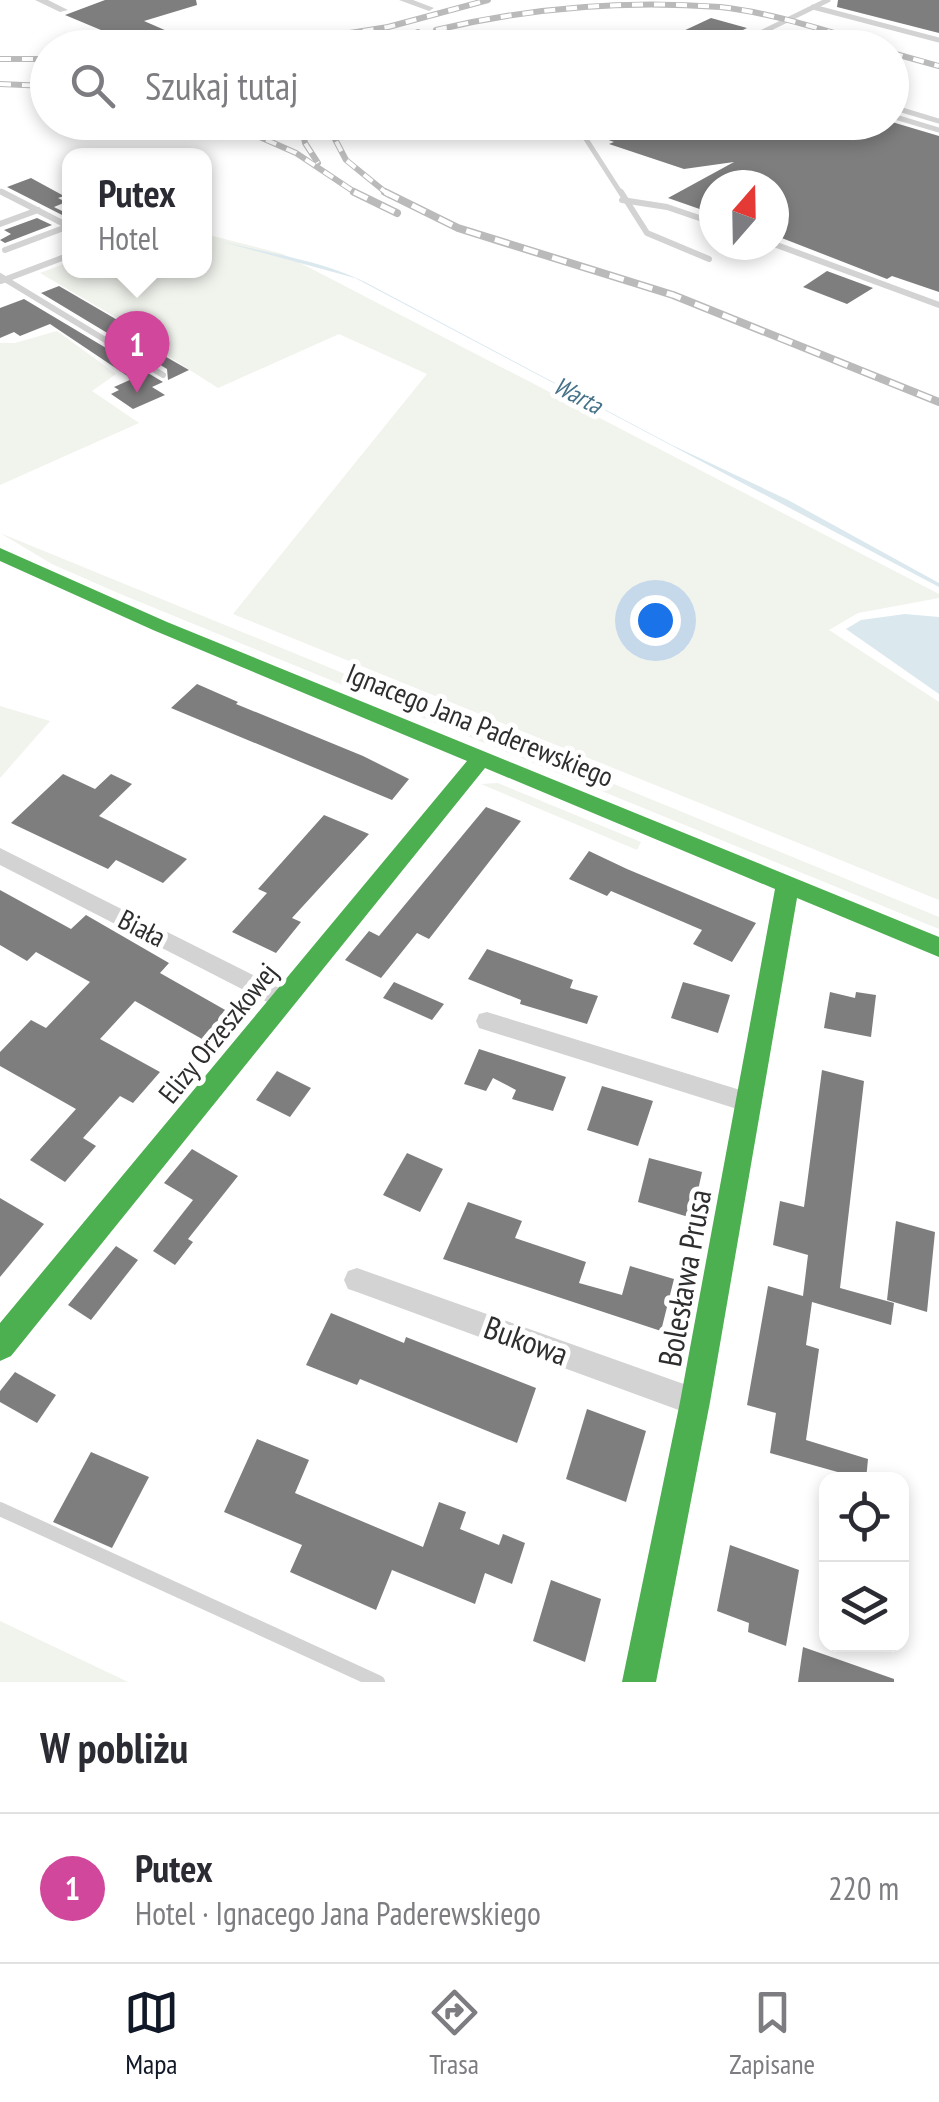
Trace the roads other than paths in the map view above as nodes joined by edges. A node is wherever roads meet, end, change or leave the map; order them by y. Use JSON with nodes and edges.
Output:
{"nodes":[{"id":1,"x":40,"y":0,"type":"edge"},
{"id":2,"x":404,"y":0,"type":"edge"},
{"id":3,"x":828,"y":0,"type":"edge"},
{"id":4,"x":813,"y":7,"type":"junction"},
{"id":5,"x":428,"y":8,"type":"dead end"},
{"id":6,"x":62,"y":10,"type":"dead end"},
{"id":7,"x":766,"y":30,"type":"edge"},
{"id":8,"x":901,"y":30,"type":"edge"},
{"id":9,"x":909,"y":32,"type":"edge"},
{"id":10,"x":939,"y":40,"type":"edge"},
{"id":11,"x":909,"y":112,"type":"edge"},
{"id":12,"x":909,"y":121,"type":"edge"},
{"id":13,"x":939,"y":121,"type":"edge"},
{"id":14,"x":939,"y":130,"type":"edge"},
{"id":15,"x":586,"y":140,"type":"edge"},
{"id":16,"x":0,"y":191,"type":"edge"},
{"id":17,"x":13,"y":197,"type":"junction"},
{"id":18,"x":622,"y":200,"type":"junction"},
{"id":19,"x":0,"y":202,"type":"edge"},
{"id":20,"x":38,"y":210,"type":"junction"},
{"id":21,"x":699,"y":218,"type":"edge"},
{"id":22,"x":62,"y":222,"type":"edge"},
{"id":23,"x":0,"y":224,"type":"edge"},
{"id":24,"x":62,"y":229,"type":"edge"},
{"id":25,"x":789,"y":249,"type":"edge"},
{"id":26,"x":5,"y":250,"type":"dead end"},
{"id":27,"x":699,"y":254,"type":"edge"},
{"id":28,"x":62,"y":258,"type":"edge"},
{"id":29,"x":2,"y":279,"type":"edge"},
{"id":30,"x":939,"y":304,"type":"edge"},
{"id":31,"x":163,"y":375,"type":"dead end"},
{"id":32,"x":0,"y":554,"type":"edge"},
{"id":33,"x":481,"y":758,"type":"junction"},
{"id":34,"x":0,"y":856,"type":"edge"},
{"id":35,"x":788,"y":884,"type":"junction"},
{"id":36,"x":939,"y":946,"type":"edge"},
{"id":37,"x":284,"y":1000,"type":"junction"},
{"id":38,"x":487,"y":1022,"type":"dead end"},
{"id":39,"x":750,"y":1103,"type":"junction"},
{"id":40,"x":358,"y":1280,"type":"dead end"},
{"id":41,"x":0,"y":1346,"type":"edge"},
{"id":42,"x":695,"y":1402,"type":"junction"},
{"id":43,"x":0,"y":1510,"type":"edge"},
{"id":44,"x":378,"y":1682,"type":"edge"},
{"id":45,"x":639,"y":1682,"type":"edge"}],
"edges":[{"from":1,"to":6,"type":"street"},
{"from":2,"to":5,"type":"street"},
{"from":3,"to":4,"type":"lane"},
{"from":4,"to":7,"type":"lane"},
{"from":4,"to":8,"type":"lane"},
{"from":9,"to":10,"type":"lane"},
{"from":11,"to":13,"type":"lane"},
{"from":12,"to":14,"type":"lane"},
{"from":15,"to":18,"type":"lane"},
{"from":16,"to":17,"type":"lane"},
{"from":17,"to":19,"type":"lane"},
{"from":17,"to":20,"type":"lane"},
{"from":18,"to":21,"type":"lane"},
{"from":18,"to":27,"type":"lane"},
{"from":20,"to":22,"type":"lane"},
{"from":20,"to":23,"type":"lane"},
{"from":24,"to":26,"type":"lane"},
{"from":25,"to":30,"type":"lane"},
{"from":28,"to":29,"type":"lane"},
{"from":29,"to":31,"type":"lane"},
{"from":32,"to":33,"type":"street","name":"Ignacego Jana Paderewskiego"},
{"from":33,"to":35,"type":"street","name":"Ignacego Jana Paderewskiego"},
{"from":33,"to":37,"type":"street","name":"Elizy Orzeszkowej"},
{"from":34,"to":37,"type":"street","name":"Biała"},
{"from":35,"to":36,"type":"street","name":"Ignacego Jana Paderewskiego"},
{"from":35,"to":39,"type":"street","name":"Bolesława Prusa"},
{"from":37,"to":41,"type":"street","name":"Elizy Orzeszkowej"},
{"from":38,"to":39,"type":"street"},
{"from":39,"to":42,"type":"street","name":"Bolesława Prusa"},
{"from":40,"to":42,"type":"street","name":"Bukowa"},
{"from":42,"to":45,"type":"street","name":"Bolesława Prusa"},
{"from":43,"to":44,"type":"lane"}]}
